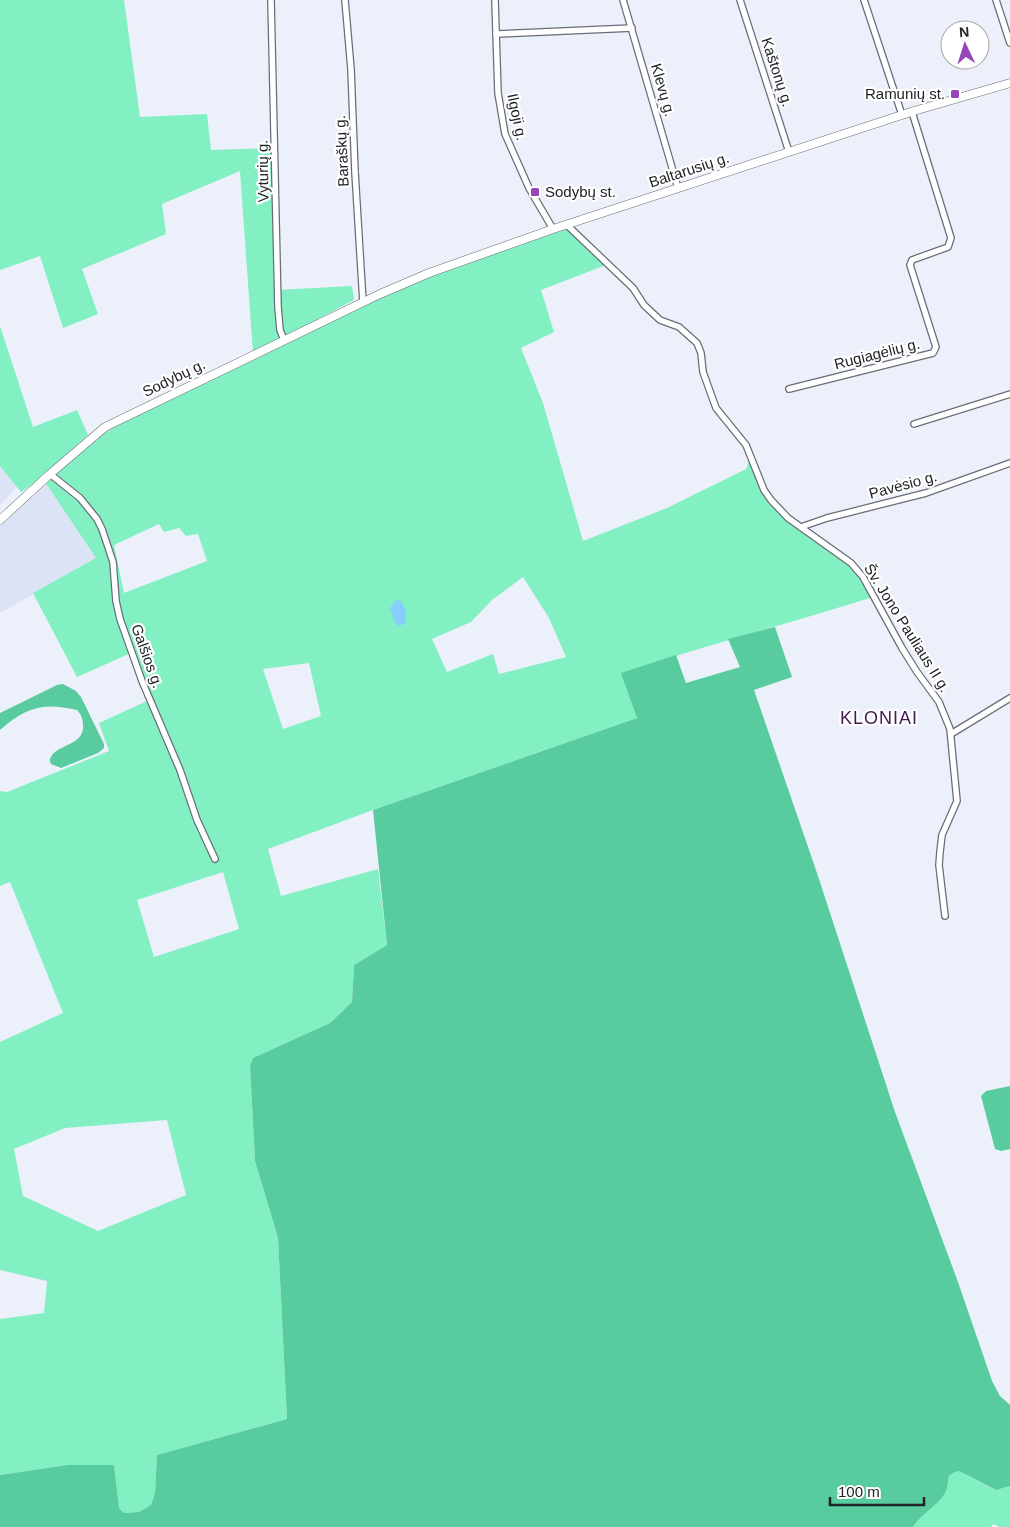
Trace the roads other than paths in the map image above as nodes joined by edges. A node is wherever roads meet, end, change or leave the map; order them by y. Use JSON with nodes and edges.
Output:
{"nodes":[{"id":1,"x":271,"y":0,"type":"edge"},
{"id":2,"x":345,"y":0,"type":"edge"},
{"id":3,"x":495,"y":0,"type":"edge"},
{"id":4,"x":623,"y":0,"type":"edge"},
{"id":5,"x":740,"y":0,"type":"edge"},
{"id":6,"x":864,"y":0,"type":"edge"},
{"id":7,"x":996,"y":0,"type":"edge"},
{"id":8,"x":632,"y":28,"type":"junction"},
{"id":9,"x":496,"y":34,"type":"junction"},
{"id":10,"x":1010,"y":43,"type":"edge"},
{"id":11,"x":1010,"y":84,"type":"edge"},
{"id":12,"x":912,"y":112,"type":"junction"},
{"id":13,"x":902,"y":115,"type":"junction"},
{"id":14,"x":789,"y":152,"type":"junction"},
{"id":15,"x":678,"y":188,"type":"junction"},
{"id":16,"x":567,"y":225,"type":"junction"},
{"id":17,"x":553,"y":229,"type":"junction"},
{"id":18,"x":380,"y":294,"type":"joint"},
{"id":19,"x":363,"y":302,"type":"junction"},
{"id":20,"x":284,"y":340,"type":"junction"},
{"id":21,"x":789,"y":389,"type":"dead end"},
{"id":22,"x":1010,"y":394,"type":"edge"},
{"id":23,"x":914,"y":424,"type":"dead end"},
{"id":24,"x":1010,"y":463,"type":"edge"},
{"id":25,"x":50,"y":474,"type":"junction"},
{"id":26,"x":0,"y":520,"type":"edge"},
{"id":27,"x":801,"y":527,"type":"junction"},
{"id":28,"x":1010,"y":698,"type":"edge"},
{"id":29,"x":951,"y":734,"type":"junction"},
{"id":30,"x":215,"y":859,"type":"dead end"},
{"id":31,"x":945,"y":916,"type":"dead end"}],
"edges":[{"from":1,"to":20,"type":"street","name":"Vyturių g."},
{"from":2,"to":19,"type":"street","name":"Baraškų g."},
{"from":3,"to":9,"type":"street","name":"Ilgoji g."},
{"from":4,"to":8,"type":"street","name":"Klevų g."},
{"from":5,"to":14,"type":"street","name":"Kaštonų g."},
{"from":6,"to":13,"type":"street"},
{"from":7,"to":10,"type":"street"},
{"from":8,"to":9,"type":"street"},
{"from":8,"to":15,"type":"street","name":"Klevų g."},
{"from":9,"to":17,"type":"street","name":"Ilgoji g."},
{"from":11,"to":12,"type":"main road","name":"Baltarusių g."},
{"from":12,"to":13,"type":"main road","name":"Baltarusių g."},
{"from":12,"to":21,"type":"street","name":"Rugiagėlių g."},
{"from":13,"to":14,"type":"main road","name":"Baltarusių g."},
{"from":14,"to":15,"type":"main road","name":"Baltarusių g."},
{"from":15,"to":16,"type":"main road","name":"Baltarusių g."},
{"from":16,"to":17,"type":"main road","name":"Baltarusių g."},
{"from":16,"to":27,"type":"street","name":"Šv. Jono Pauliaus II g."},
{"from":17,"to":18,"type":"main road","name":"Baltarusių g."},
{"from":18,"to":19,"type":"main road","name":"Sodybų g."},
{"from":19,"to":20,"type":"main road","name":"Sodybų g."},
{"from":20,"to":25,"type":"main road","name":"Sodybų g."},
{"from":22,"to":23,"type":"street"},
{"from":24,"to":27,"type":"street","name":"Pavėsio g."},
{"from":25,"to":26,"type":"main road","name":"Sodybų g."},
{"from":25,"to":30,"type":"street","name":"Galšios g."},
{"from":27,"to":29,"type":"street","name":"Šv. Jono Pauliaus II g."},
{"from":28,"to":29,"type":"street"},
{"from":29,"to":31,"type":"street","name":"Šv. Jono Pauliaus II g."}]}
